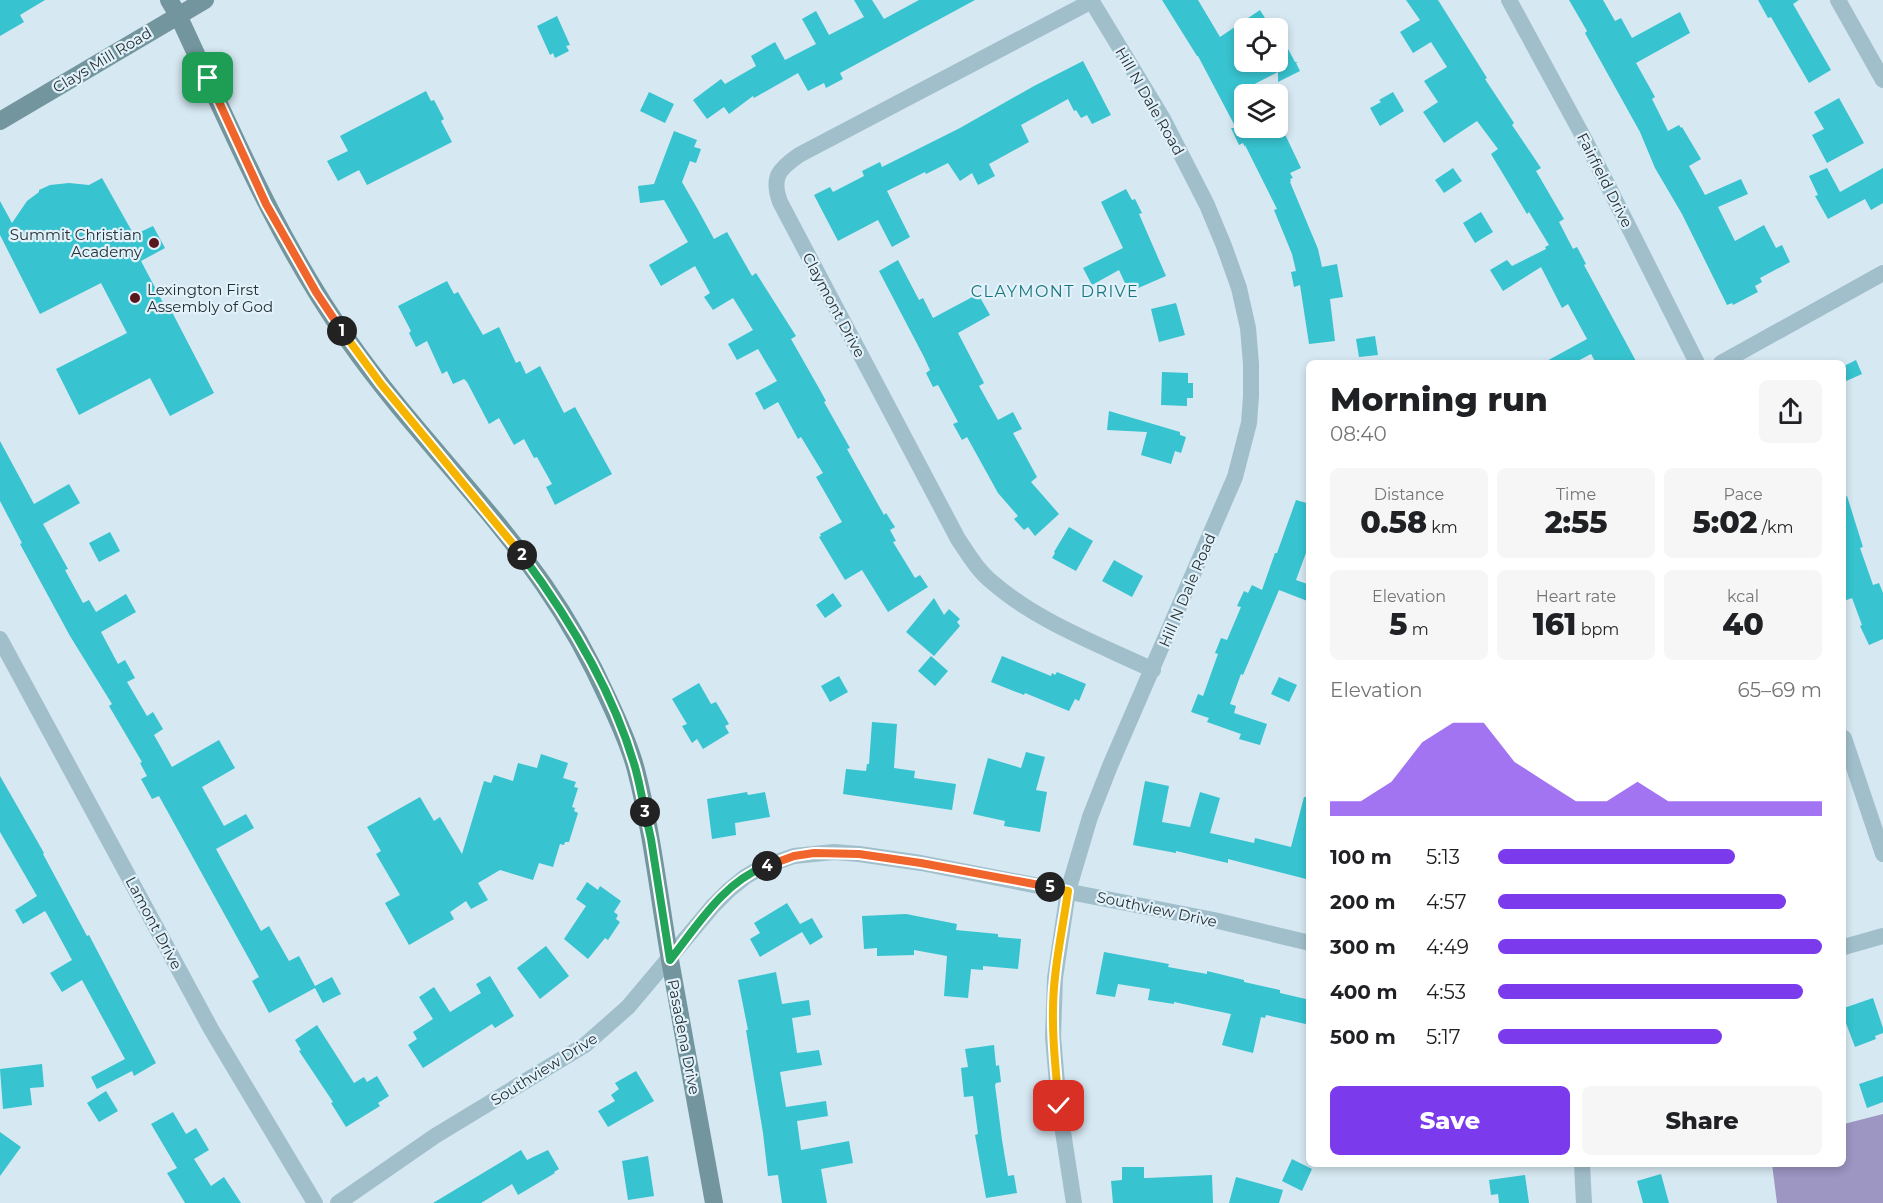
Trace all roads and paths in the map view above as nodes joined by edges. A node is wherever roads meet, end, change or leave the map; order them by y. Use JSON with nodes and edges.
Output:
{"nodes":[{"id":1,"x":205,"y":0,"type":"edge"},
{"id":2,"x":1509,"y":0,"type":"edge"},
{"id":3,"x":1838,"y":0,"type":"edge"},
{"id":4,"x":1091,"y":1,"type":"edge"},
{"id":5,"x":174,"y":8,"type":"edge"},
{"id":6,"x":1883,"y":80,"type":"edge"},
{"id":7,"x":0,"y":121,"type":"edge"},
{"id":8,"x":1883,"y":273,"type":"edge"},
{"id":9,"x":1695,"y":360,"type":"edge"},
{"id":10,"x":1726,"y":360,"type":"edge"},
{"id":11,"x":0,"y":639,"type":"edge"},
{"id":12,"x":1153,"y":670,"type":"junction"},
{"id":13,"x":1846,"y":744,"type":"edge"},
{"id":14,"x":1883,"y":854,"type":"edge"},
{"id":15,"x":1068,"y":891,"type":"junction"},
{"id":16,"x":1883,"y":936,"type":"edge"},
{"id":17,"x":1306,"y":943,"type":"edge"},
{"id":18,"x":1846,"y":946,"type":"edge"},
{"id":19,"x":670,"y":960,"type":"junction"},
{"id":20,"x":1582,"y":1167,"type":"edge"},
{"id":21,"x":315,"y":1203,"type":"edge"},
{"id":22,"x":338,"y":1203,"type":"edge"},
{"id":23,"x":714,"y":1203,"type":"edge"},
{"id":24,"x":1074,"y":1203,"type":"edge"},
{"id":25,"x":1584,"y":1203,"type":"edge"}],
"edges":[{"from":1,"to":5,"type":"street","name":"Clays Mill Road"},
{"from":2,"to":9,"type":"street","name":"Fairfield Drive"},
{"from":3,"to":6,"type":"street"},
{"from":4,"to":12,"type":"street","name":"Hill N Dale Road"},
{"from":4,"to":12,"type":"street","name":"Claymont Drive"},
{"from":5,"to":7,"type":"street","name":"Clays Mill Road"},
{"from":5,"to":19,"type":"street","name":"Pasadena Drive"},
{"from":8,"to":10,"type":"street"},
{"from":11,"to":21,"type":"street","name":"Lamont Drive"},
{"from":12,"to":15,"type":"street","name":"Hill N Dale Road"},
{"from":13,"to":14,"type":"street"},
{"from":15,"to":17,"type":"street","name":"Southview Drive"},
{"from":15,"to":19,"type":"street","name":"Southview Drive"},
{"from":15,"to":24,"type":"street","name":"Hill N Dale Road"},
{"from":16,"to":18,"type":"street"},
{"from":19,"to":22,"type":"street","name":"Southview Drive"},
{"from":19,"to":23,"type":"street","name":"Pasadena Drive"},
{"from":20,"to":25,"type":"street"}]}
